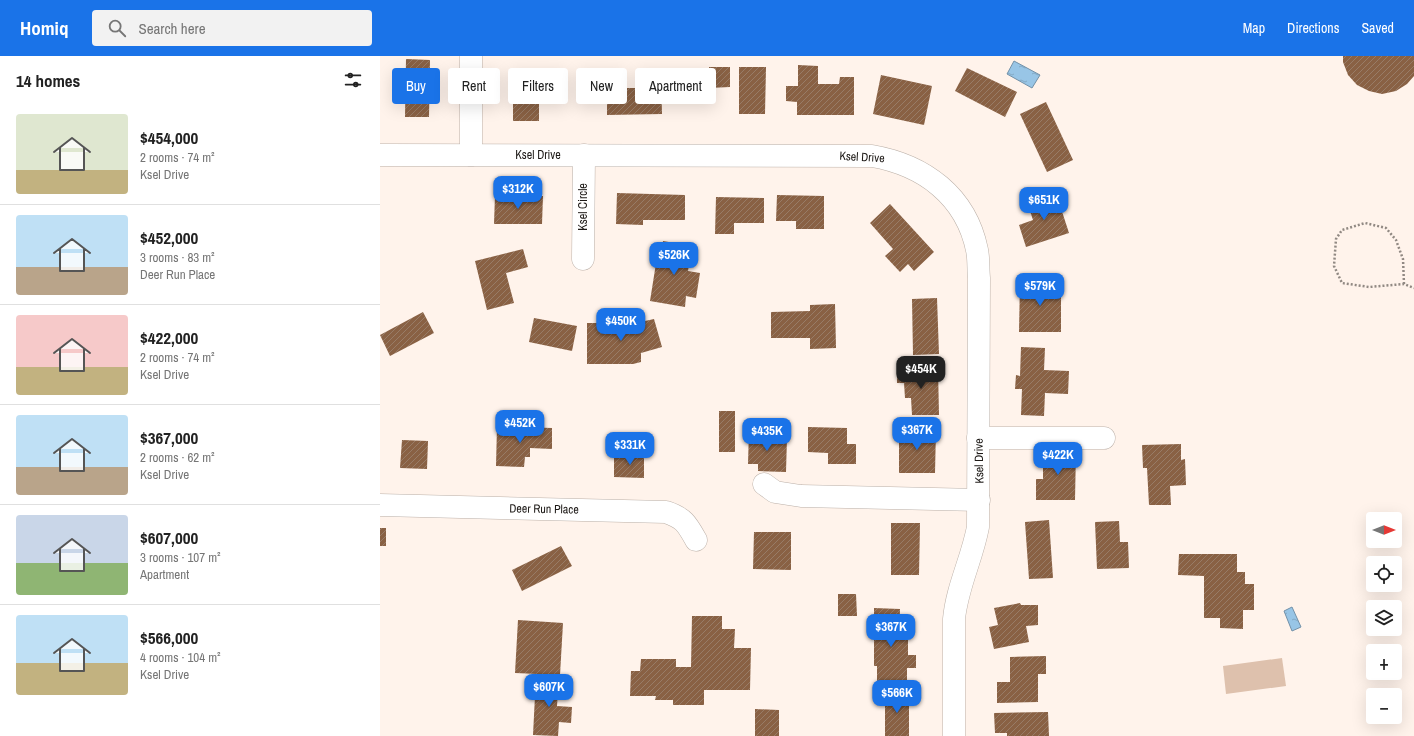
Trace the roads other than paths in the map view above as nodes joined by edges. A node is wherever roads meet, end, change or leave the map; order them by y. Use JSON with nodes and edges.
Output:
{"nodes":[{"id":1,"x":471,"y":56,"type":"edge"},
{"id":2,"x":380,"y":155,"type":"edge"},
{"id":3,"x":470,"y":155,"type":"junction"},
{"id":4,"x":584,"y":155,"type":"junction"},
{"id":5,"x":583,"y":259,"type":"dead end"},
{"id":6,"x":978,"y":438,"type":"junction"},
{"id":7,"x":1104,"y":438,"type":"dead end"},
{"id":8,"x":764,"y":484,"type":"dead end"},
{"id":9,"x":979,"y":500,"type":"junction"},
{"id":10,"x":380,"y":505,"type":"edge"},
{"id":11,"x":696,"y":540,"type":"dead end"},
{"id":12,"x":954,"y":736,"type":"edge"}],
"edges":[{"from":1,"to":3,"type":"street"},
{"from":2,"to":3,"type":"street","name":"Ksel Drive"},
{"from":3,"to":4,"type":"street","name":"Ksel Drive"},
{"from":4,"to":5,"type":"street","name":"Ksel Circle"},
{"from":4,"to":6,"type":"street","name":"Ksel Drive"},
{"from":6,"to":7,"type":"street"},
{"from":6,"to":9,"type":"street","name":"Ksel Drive"},
{"from":8,"to":9,"type":"street"},
{"from":9,"to":12,"type":"street","name":"Ksel Drive"},
{"from":10,"to":11,"type":"street","name":"Deer Run Place"}]}
